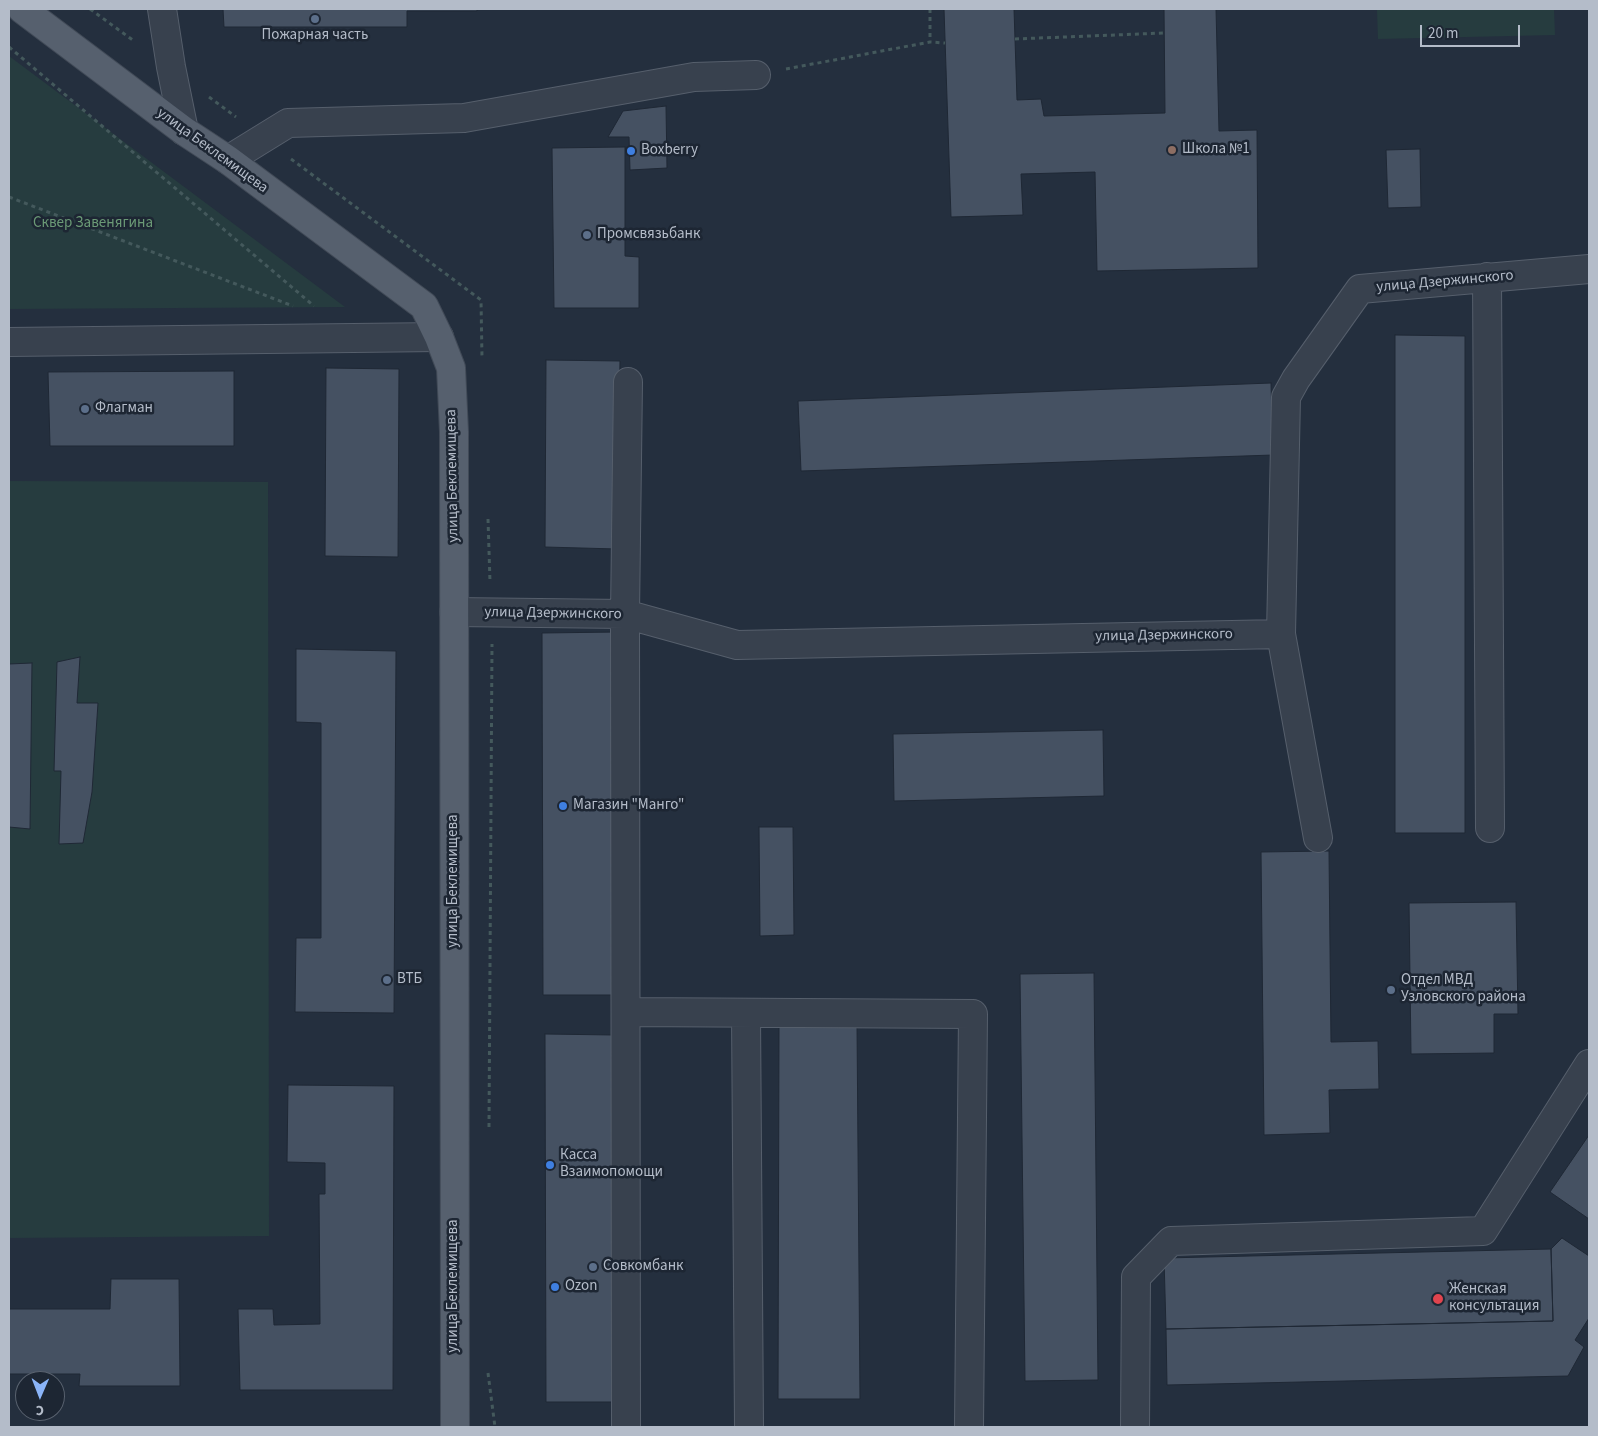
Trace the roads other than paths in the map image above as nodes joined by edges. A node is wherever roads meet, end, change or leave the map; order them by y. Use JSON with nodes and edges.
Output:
{"nodes":[{"id":1,"x":22,"y":9,"type":"edge"},
{"id":2,"x":162,"y":9,"type":"edge"},
{"id":3,"x":756,"y":74,"type":"road end"},
{"id":4,"x":184,"y":131,"type":"junction"},
{"id":5,"x":228,"y":160,"type":"junction"},
{"id":6,"x":1589,"y":269,"type":"edge"},
{"id":7,"x":1487,"y":277,"type":"junction"},
{"id":8,"x":439,"y":337,"type":"junction"},
{"id":9,"x":9,"y":342,"type":"edge"},
{"id":10,"x":628,"y":382,"type":"dead end"},
{"id":11,"x":454,"y":612,"type":"junction"},
{"id":12,"x":625,"y":614,"type":"junction"},
{"id":13,"x":1281,"y":634,"type":"junction"},
{"id":14,"x":1490,"y":828,"type":"dead end"},
{"id":15,"x":1318,"y":838,"type":"dead end"},
{"id":16,"x":627,"y":1012,"type":"junction"},
{"id":17,"x":746,"y":1014,"type":"junction"},
{"id":18,"x":1589,"y":1064,"type":"edge"},
{"id":19,"x":454,"y":1427,"type":"edge"},
{"id":20,"x":626,"y":1427,"type":"edge"},
{"id":21,"x":749,"y":1427,"type":"edge"},
{"id":22,"x":969,"y":1427,"type":"edge"},
{"id":23,"x":1134,"y":1427,"type":"edge"}],
"edges":[{"from":1,"to":4,"type":"main road","name":"улица Беклемищева"},
{"from":2,"to":4,"type":"street"},
{"from":3,"to":5,"type":"street"},
{"from":4,"to":5,"type":"main road","name":"улица Беклемищева"},
{"from":5,"to":8,"type":"main road","name":"улица Беклемищева"},
{"from":6,"to":7,"type":"street","name":"улица Дзержинского"},
{"from":7,"to":13,"type":"street","name":"улица Дзержинского"},
{"from":7,"to":14,"type":"street"},
{"from":8,"to":9,"type":"street"},
{"from":8,"to":11,"type":"main road","name":"улица Беклемищева"},
{"from":10,"to":12,"type":"street"},
{"from":11,"to":12,"type":"street","name":"улица Дзержинского"},
{"from":11,"to":19,"type":"main road","name":"улица Беклемищева"},
{"from":12,"to":13,"type":"street","name":"улица Дзержинского"},
{"from":12,"to":16,"type":"street"},
{"from":13,"to":15,"type":"street"},
{"from":16,"to":17,"type":"street"},
{"from":16,"to":20,"type":"street"},
{"from":17,"to":21,"type":"street"},
{"from":17,"to":22,"type":"street"},
{"from":18,"to":23,"type":"street"}]}
